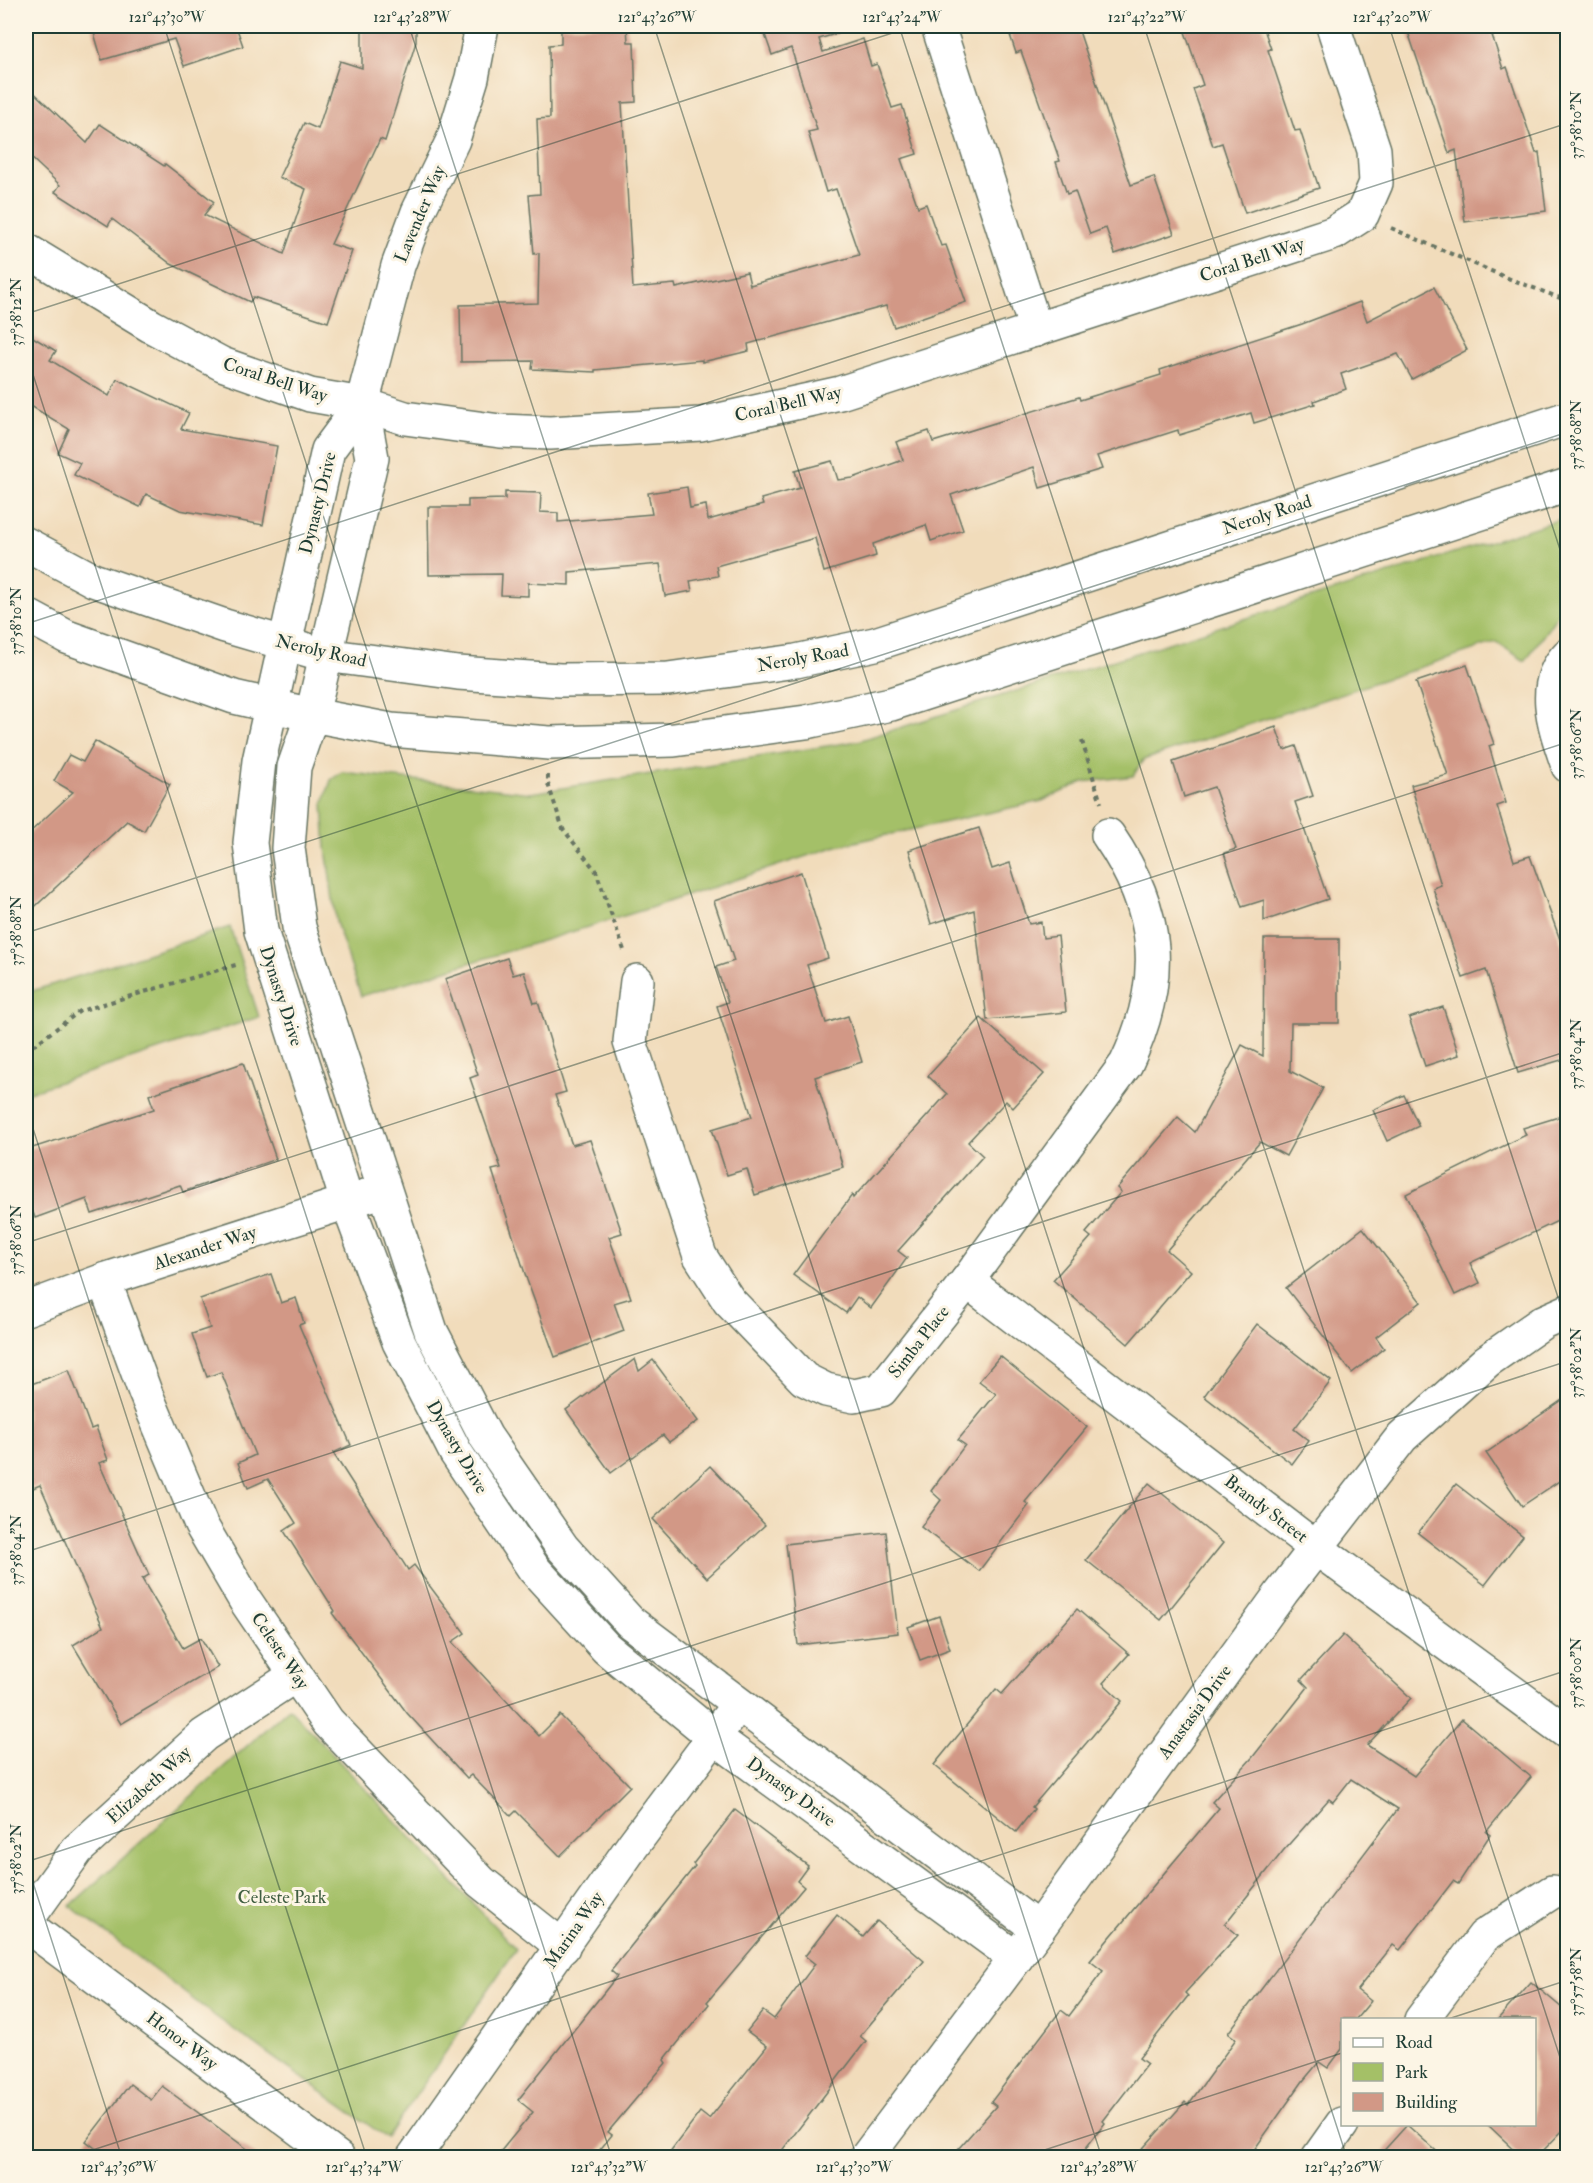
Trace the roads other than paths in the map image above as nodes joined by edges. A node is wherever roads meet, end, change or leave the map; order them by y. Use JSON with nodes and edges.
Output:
{"nodes":[{"id":1,"x":482,"y":26,"type":"edge"},
{"id":2,"x":938,"y":26,"type":"edge"},
{"id":3,"x":1333,"y":26,"type":"edge"},
{"id":4,"x":26,"y":250,"type":"edge"},
{"id":5,"x":1036,"y":330,"type":"junction"},
{"id":6,"x":362,"y":404,"type":"junction"},
{"id":7,"x":1568,"y":418,"type":"edge"},
{"id":8,"x":1568,"y":485,"type":"edge"},
{"id":9,"x":26,"y":544,"type":"edge"},
{"id":10,"x":26,"y":615,"type":"edge"},
{"id":11,"x":286,"y":644,"type":"junction"},
{"id":12,"x":325,"y":655,"type":"junction"},
{"id":13,"x":1568,"y":655,"type":"edge"},
{"id":14,"x":272,"y":706,"type":"junction"},
{"id":15,"x":312,"y":715,"type":"junction"},
{"id":16,"x":1568,"y":766,"type":"edge"},
{"id":17,"x":1108,"y":835,"type":"road end"},
{"id":18,"x":637,"y":981,"type":"road end"},
{"id":19,"x":385,"y":1190,"type":"junction"},
{"id":20,"x":347,"y":1202,"type":"junction"},
{"id":21,"x":104,"y":1280,"type":"junction"},
{"id":22,"x":967,"y":1281,"type":"junction"},
{"id":23,"x":26,"y":1309,"type":"edge"},
{"id":24,"x":1568,"y":1311,"type":"edge"},
{"id":25,"x":1316,"y":1548,"type":"junction"},
{"id":26,"x":296,"y":1675,"type":"junction"},
{"id":27,"x":738,"y":1705,"type":"junction"},
{"id":28,"x":1568,"y":1733,"type":"edge"},
{"id":29,"x":714,"y":1737,"type":"junction"},
{"id":30,"x":1552,"y":1892,"type":"dead end"},
{"id":31,"x":26,"y":1921,"type":"edge"},
{"id":32,"x":26,"y":1926,"type":"edge"},
{"id":33,"x":1038,"y":1929,"type":"junction"},
{"id":34,"x":563,"y":1947,"type":"junction"},
{"id":35,"x":1016,"y":1958,"type":"junction"},
{"id":36,"x":1422,"y":2018,"type":"edge"},
{"id":37,"x":1341,"y":2125,"type":"edge"},
{"id":38,"x":338,"y":2157,"type":"edge"},
{"id":39,"x":413,"y":2157,"type":"edge"},
{"id":40,"x":866,"y":2157,"type":"edge"},
{"id":41,"x":1318,"y":2157,"type":"edge"}],
"edges":[{"from":1,"to":6,"type":"street","name":"Lavender Way"},
{"from":2,"to":5,"type":"street"},
{"from":3,"to":5,"type":"street","name":"Coral Bell Way"},
{"from":4,"to":6,"type":"street","name":"Coral Bell Way"},
{"from":5,"to":6,"type":"street","name":"Coral Bell Way"},
{"from":6,"to":11,"type":"street","name":"Dynasty Drive"},
{"from":6,"to":12,"type":"street","name":"Dynasty Drive"},
{"from":7,"to":12,"type":"street","name":"Neroly Road"},
{"from":8,"to":15,"type":"street"},
{"from":9,"to":11,"type":"street","name":"Neroly Road"},
{"from":10,"to":14,"type":"street"},
{"from":11,"to":12,"type":"street","name":"Neroly Road"},
{"from":11,"to":14,"type":"street","name":"Dynasty Drive"},
{"from":12,"to":15,"type":"street","name":"Dynasty Drive"},
{"from":13,"to":16,"type":"street"},
{"from":14,"to":15,"type":"street"},
{"from":14,"to":20,"type":"street","name":"Dynasty Drive"},
{"from":15,"to":19,"type":"street","name":"Dynasty Drive"},
{"from":17,"to":22,"type":"street","name":"Simba Place"},
{"from":18,"to":22,"type":"street","name":"Simba Place"},
{"from":19,"to":20,"type":"street","name":"Alexander Way"},
{"from":19,"to":27,"type":"street","name":"Dynasty Drive"},
{"from":20,"to":21,"type":"street","name":"Alexander Way"},
{"from":20,"to":29,"type":"street","name":"Dynasty Drive"},
{"from":21,"to":23,"type":"street","name":"Alexander Way"},
{"from":21,"to":26,"type":"street","name":"Celeste Way"},
{"from":22,"to":25,"type":"street","name":"Brandy Street"},
{"from":24,"to":25,"type":"street","name":"Anastasia Drive"},
{"from":25,"to":28,"type":"street","name":"Brandy Street"},
{"from":25,"to":33,"type":"street","name":"Anastasia Drive"},
{"from":26,"to":31,"type":"street","name":"Elizabeth Way"},
{"from":26,"to":34,"type":"street","name":"Celeste Way"},
{"from":27,"to":29,"type":"street","name":"Marina Way"},
{"from":27,"to":33,"type":"street","name":"Dynasty Drive"},
{"from":29,"to":34,"type":"street","name":"Marina Way"},
{"from":29,"to":35,"type":"street","name":"Dynasty Drive"},
{"from":30,"to":36,"type":"street"},
{"from":32,"to":38,"type":"street","name":"Honor Way"},
{"from":33,"to":35,"type":"street","name":"Anastasia Drive"},
{"from":34,"to":39,"type":"street","name":"Marina Way"},
{"from":35,"to":40,"type":"street","name":"Anastasia Drive"},
{"from":37,"to":41,"type":"street"}]}
